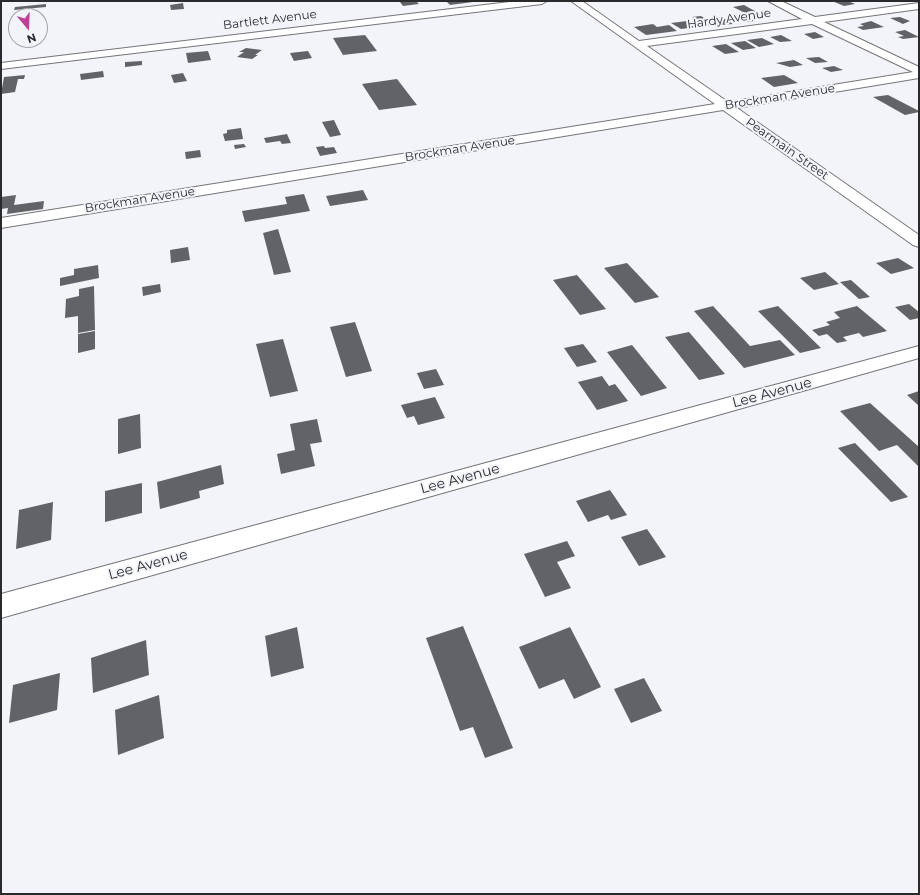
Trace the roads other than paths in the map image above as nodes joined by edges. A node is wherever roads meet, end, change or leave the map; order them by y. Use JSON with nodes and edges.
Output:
{"nodes":[{"id":1,"x":542,"y":1,"type":"edge"},
{"id":2,"x":576,"y":1,"type":"edge"},
{"id":3,"x":773,"y":1,"type":"edge"},
{"id":4,"x":919,"y":6,"type":"edge"},
{"id":5,"x":813,"y":21,"type":"junction"},
{"id":6,"x":638,"y":44,"type":"junction"},
{"id":7,"x":1,"y":66,"type":"edge"},
{"id":8,"x":919,"y":71,"type":"edge"},
{"id":9,"x":919,"y":75,"type":"edge"},
{"id":10,"x":726,"y":106,"type":"junction"},
{"id":11,"x":1,"y":223,"type":"edge"},
{"id":12,"x":919,"y":242,"type":"edge"},
{"id":13,"x":919,"y":352,"type":"edge"},
{"id":14,"x":1,"y":606,"type":"edge"}],
"edges":[{"from":1,"to":7,"type":"street","name":"Bartlett Avenue"},
{"from":2,"to":6,"type":"street","name":"Pearmain Street"},
{"from":3,"to":5,"type":"street"},
{"from":4,"to":5,"type":"street","name":"Hardy Avenue"},
{"from":5,"to":6,"type":"street","name":"Hardy Avenue"},
{"from":5,"to":8,"type":"street"},
{"from":6,"to":10,"type":"street","name":"Pearmain Street"},
{"from":9,"to":10,"type":"street","name":"Brockman Avenue"},
{"from":10,"to":11,"type":"street","name":"Brockman Avenue"},
{"from":10,"to":12,"type":"street","name":"Pearmain Street"},
{"from":13,"to":14,"type":"street","name":"Lee Avenue"}]}
